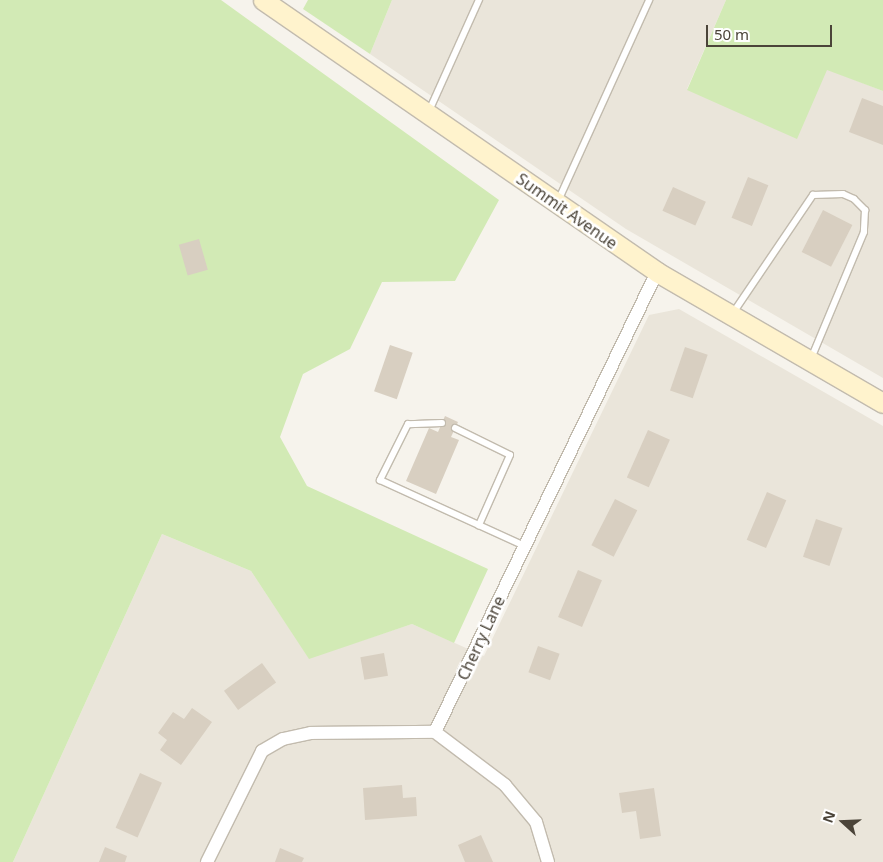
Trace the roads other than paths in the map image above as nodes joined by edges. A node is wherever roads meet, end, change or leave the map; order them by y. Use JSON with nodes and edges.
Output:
{"nodes":[{"id":1,"x":263,"y":0,"type":"edge"},
{"id":2,"x":479,"y":0,"type":"edge"},
{"id":3,"x":650,"y":0,"type":"edge"},
{"id":4,"x":428,"y":115,"type":"junction"},
{"id":5,"x":557,"y":204,"type":"junction"},
{"id":6,"x":657,"y":272,"type":"junction"},
{"id":7,"x":730,"y":318,"type":"junction"},
{"id":8,"x":809,"y":363,"type":"junction"},
{"id":9,"x":883,"y":402,"type":"edge"},
{"id":10,"x":442,"y":423,"type":"dead end"},
{"id":11,"x":455,"y":428,"type":"dead end"},
{"id":12,"x":479,"y":525,"type":"junction"},
{"id":13,"x":525,"y":546,"type":"junction"},
{"id":14,"x":434,"y":732,"type":"junction"},
{"id":15,"x":207,"y":862,"type":"edge"},
{"id":16,"x":548,"y":862,"type":"edge"}],
"edges":[{"from":1,"to":4,"type":"main road","name":"Summit Avenue"},
{"from":2,"to":4,"type":"lane"},
{"from":3,"to":5,"type":"lane"},
{"from":4,"to":5,"type":"main road","name":"Summit Avenue"},
{"from":5,"to":6,"type":"main road","name":"Summit Avenue"},
{"from":6,"to":7,"type":"main road","name":"Summit Avenue"},
{"from":6,"to":13,"type":"street","name":"Cherry Lane"},
{"from":7,"to":8,"type":"main road","name":"Summit Avenue"},
{"from":7,"to":8,"type":"lane"},
{"from":8,"to":9,"type":"main road","name":"Summit Avenue"},
{"from":10,"to":12,"type":"lane"},
{"from":11,"to":12,"type":"lane"},
{"from":12,"to":13,"type":"lane"},
{"from":13,"to":14,"type":"street","name":"Cherry Lane"},
{"from":14,"to":15,"type":"street"},
{"from":14,"to":16,"type":"street"}]}
